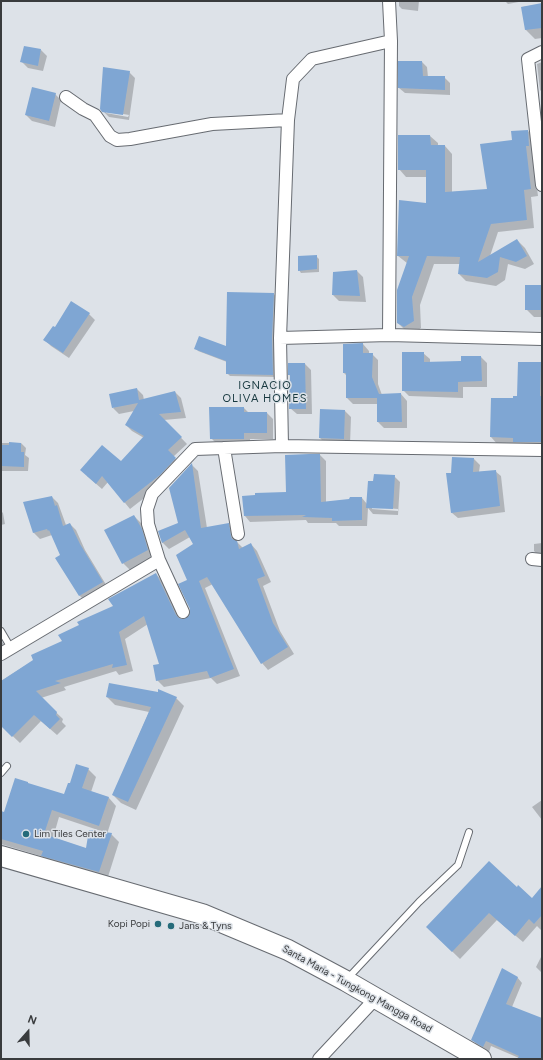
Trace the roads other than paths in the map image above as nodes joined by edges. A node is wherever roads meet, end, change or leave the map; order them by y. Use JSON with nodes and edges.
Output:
{"nodes":[{"id":1,"x":389,"y":1,"type":"edge"},
{"id":2,"x":391,"y":41,"type":"junction"},
{"id":3,"x":542,"y":52,"type":"edge"},
{"id":4,"x":66,"y":96,"type":"dead end"},
{"id":5,"x":288,"y":120,"type":"junction"},
{"id":6,"x":542,"y":185,"type":"edge"},
{"id":7,"x":389,"y":335,"type":"junction"},
{"id":8,"x":280,"y":338,"type":"junction"},
{"id":9,"x":542,"y":339,"type":"edge"},
{"id":10,"x":282,"y":446,"type":"junction"},
{"id":11,"x":224,"y":448,"type":"junction"},
{"id":12,"x":542,"y":450,"type":"edge"},
{"id":13,"x":238,"y":534,"type":"dead end"},
{"id":14,"x":158,"y":560,"type":"junction"},
{"id":15,"x":183,"y":612,"type":"dead end"},
{"id":16,"x":1,"y":631,"type":"edge"},
{"id":17,"x":6,"y":651,"type":"edge"},
{"id":18,"x":7,"y":766,"type":"dead end"},
{"id":19,"x":1,"y":773,"type":"edge"},
{"id":20,"x":469,"y":832,"type":"dead end"},
{"id":21,"x":1,"y":856,"type":"edge"},
{"id":22,"x":346,"y":981,"type":"junction"},
{"id":23,"x":376,"y":998,"type":"junction"},
{"id":24,"x":319,"y":1059,"type":"edge"},
{"id":25,"x":481,"y":1059,"type":"edge"}],
"edges":[{"from":1,"to":2,"type":"street"},
{"from":2,"to":5,"type":"street"},
{"from":2,"to":7,"type":"street"},
{"from":3,"to":6,"type":"street"},
{"from":4,"to":5,"type":"street"},
{"from":5,"to":8,"type":"street"},
{"from":7,"to":8,"type":"street"},
{"from":7,"to":9,"type":"street"},
{"from":8,"to":10,"type":"street"},
{"from":10,"to":11,"type":"street"},
{"from":10,"to":12,"type":"street"},
{"from":11,"to":13,"type":"street"},
{"from":11,"to":14,"type":"street"},
{"from":14,"to":15,"type":"street"},
{"from":14,"to":17,"type":"street"},
{"from":16,"to":17,"type":"lane"},
{"from":18,"to":19,"type":"lane"},
{"from":20,"to":22,"type":"lane"},
{"from":21,"to":22,"type":"main road","name":"Santa Maria - Tungkong Mangga Road"},
{"from":22,"to":23,"type":"main road","name":"Santa Maria - Tungkong Mangga Road"},
{"from":23,"to":24,"type":"street"},
{"from":23,"to":25,"type":"main road","name":"Santa Maria - Tungkong Mangga Road"}]}
